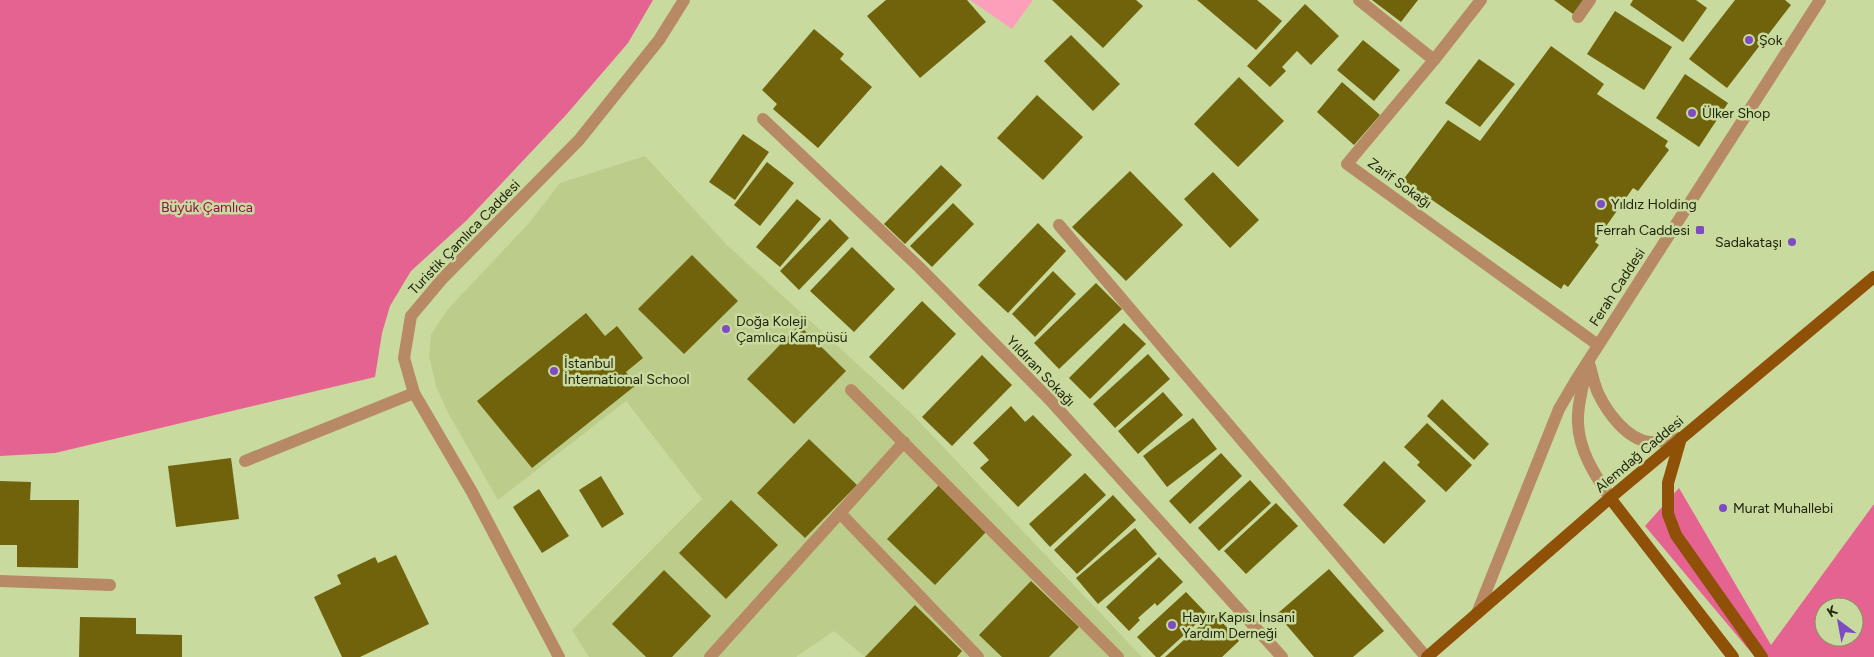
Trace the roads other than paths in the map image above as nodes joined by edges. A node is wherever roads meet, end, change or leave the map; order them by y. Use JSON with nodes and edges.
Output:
{"nodes":[{"id":1,"x":684,"y":0,"type":"edge"},
{"id":2,"x":1359,"y":0,"type":"edge"},
{"id":3,"x":1481,"y":0,"type":"edge"},
{"id":4,"x":1590,"y":0,"type":"edge"},
{"id":5,"x":1820,"y":0,"type":"edge"},
{"id":6,"x":1578,"y":17,"type":"dead end"},
{"id":7,"x":1434,"y":60,"type":"junction"},
{"id":8,"x":764,"y":119,"type":"dead end"},
{"id":9,"x":1059,"y":225,"type":"dead end"},
{"id":10,"x":1874,"y":277,"type":"edge"},
{"id":11,"x":1598,"y":345,"type":"junction"},
{"id":12,"x":1588,"y":361,"type":"junction"},
{"id":13,"x":851,"y":390,"type":"dead end"},
{"id":14,"x":414,"y":393,"type":"junction"},
{"id":15,"x":1681,"y":438,"type":"junction"},
{"id":16,"x":904,"y":442,"type":"junction"},
{"id":17,"x":245,"y":460,"type":"dead end"},
{"id":18,"x":1610,"y":498,"type":"junction"},
{"id":19,"x":840,"y":513,"type":"junction"},
{"id":20,"x":0,"y":581,"type":"edge"},
{"id":21,"x":110,"y":585,"type":"dead end"},
{"id":22,"x":1478,"y":611,"type":"junction"},
{"id":23,"x":560,"y":657,"type":"edge"},
{"id":24,"x":710,"y":657,"type":"edge"},
{"id":25,"x":978,"y":657,"type":"edge"},
{"id":26,"x":1118,"y":657,"type":"edge"},
{"id":27,"x":1282,"y":657,"type":"edge"},
{"id":28,"x":1427,"y":657,"type":"edge"},
{"id":29,"x":1733,"y":657,"type":"edge"},
{"id":30,"x":1762,"y":657,"type":"edge"}],
"edges":[{"from":1,"to":14,"type":"street","name":"Turistik Çamlıca Caddesi"},
{"from":2,"to":7,"type":"street"},
{"from":3,"to":7,"type":"street"},
{"from":4,"to":6,"type":"street"},
{"from":5,"to":11,"type":"street","name":"Ferah Caddesi"},
{"from":7,"to":11,"type":"street","name":"Zarif Sokağı"},
{"from":8,"to":27,"type":"street","name":"Yıldıran Sokağı"},
{"from":9,"to":28,"type":"street"},
{"from":10,"to":15,"type":"main road","name":"Alemdağ Caddesi"},
{"from":11,"to":12,"type":"street","name":"Ferah Caddesi"},
{"from":12,"to":15,"type":"street"},
{"from":12,"to":18,"type":"street"},
{"from":12,"to":22,"type":"street","name":"Ferah Caddesi"},
{"from":13,"to":16,"type":"street"},
{"from":14,"to":17,"type":"street"},
{"from":14,"to":23,"type":"street","name":"Turistik Çamlıca Caddesi"},
{"from":15,"to":18,"type":"main road","name":"Alemdağ Caddesi"},
{"from":15,"to":30,"type":"main road"},
{"from":16,"to":19,"type":"street"},
{"from":16,"to":26,"type":"street"},
{"from":18,"to":22,"type":"main road","name":"Alemdağ Caddesi"},
{"from":18,"to":29,"type":"main road"},
{"from":19,"to":24,"type":"street"},
{"from":19,"to":25,"type":"street"},
{"from":20,"to":21,"type":"street"},
{"from":22,"to":28,"type":"main road","name":"Alemdağ Caddesi"}]}
